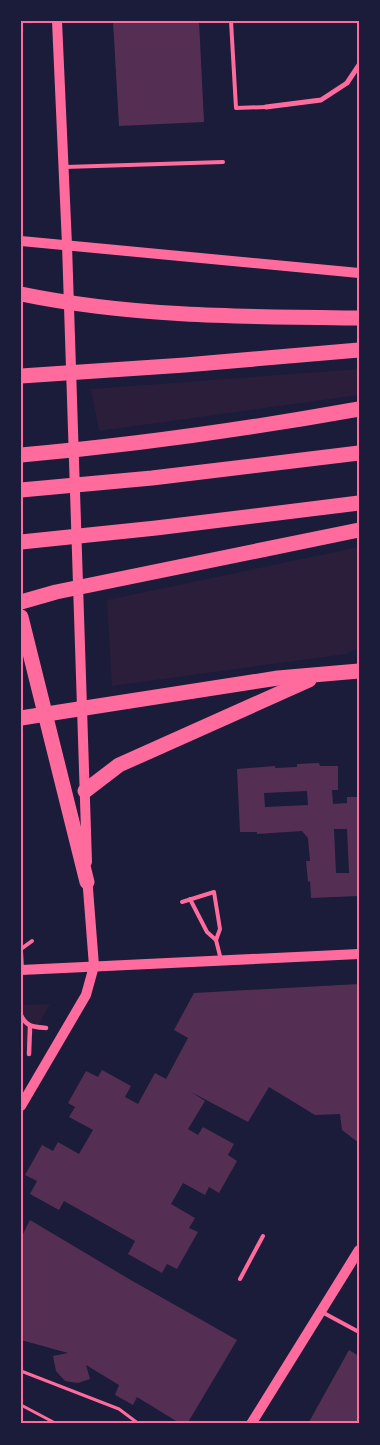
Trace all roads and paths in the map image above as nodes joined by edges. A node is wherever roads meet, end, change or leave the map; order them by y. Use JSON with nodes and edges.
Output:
{"nodes":[{"id":1,"x":57,"y":21,"type":"edge"},
{"id":2,"x":231,"y":21,"type":"edge"},
{"id":3,"x":359,"y":65,"type":"edge"},
{"id":4,"x":266,"y":107,"type":"joint"},
{"id":5,"x":223,"y":162,"type":"dead end"},
{"id":6,"x":64,"y":167,"type":"junction"},
{"id":7,"x":21,"y":240,"type":"edge"},
{"id":8,"x":67,"y":245,"type":"junction"},
{"id":9,"x":359,"y":273,"type":"edge"},
{"id":10,"x":21,"y":294,"type":"edge"},
{"id":11,"x":359,"y":318,"type":"edge"},
{"id":12,"x":359,"y":350,"type":"edge"},
{"id":13,"x":21,"y":376,"type":"edge"},
{"id":14,"x":359,"y":409,"type":"edge"},
{"id":15,"x":359,"y":453,"type":"edge"},
{"id":16,"x":21,"y":455,"type":"edge"},
{"id":17,"x":21,"y":490,"type":"edge"},
{"id":18,"x":359,"y":503,"type":"edge"},
{"id":19,"x":359,"y":530,"type":"edge"},
{"id":20,"x":21,"y":542,"type":"edge"},
{"id":21,"x":21,"y":602,"type":"edge"},
{"id":22,"x":21,"y":617,"type":"edge"},
{"id":23,"x":359,"y":660,"type":"edge"},
{"id":24,"x":359,"y":671,"type":"edge"},
{"id":25,"x":21,"y":718,"type":"edge"},
{"id":26,"x":85,"y":791,"type":"junction"},
{"id":27,"x":87,"y":882,"type":"junction"},
{"id":28,"x":190,"y":899,"type":"junction"},
{"id":29,"x":182,"y":902,"type":"dead end"},
{"id":30,"x":216,"y":940,"type":"junction"},
{"id":31,"x":32,"y":941,"type":"dead end"},
{"id":32,"x":21,"y":950,"type":"edge"},
{"id":33,"x":359,"y":954,"type":"edge"},
{"id":34,"x":221,"y":960,"type":"junction"},
{"id":35,"x":94,"y":966,"type":"junction"},
{"id":36,"x":22,"y":970,"type":"edge"},
{"id":37,"x":21,"y":1015,"type":"edge"},
{"id":38,"x":22,"y":1021,"type":"edge"},
{"id":39,"x":30,"y":1027,"type":"junction"},
{"id":40,"x":46,"y":1028,"type":"dead end"},
{"id":41,"x":29,"y":1054,"type":"dead end"},
{"id":42,"x":21,"y":1106,"type":"edge"},
{"id":43,"x":263,"y":1236,"type":"dead end"},
{"id":44,"x":359,"y":1250,"type":"edge"},
{"id":45,"x":240,"y":1279,"type":"dead end"},
{"id":46,"x":320,"y":1311,"type":"junction"},
{"id":47,"x":359,"y":1332,"type":"edge"},
{"id":48,"x":21,"y":1371,"type":"edge"},
{"id":49,"x":21,"y":1405,"type":"edge"},
{"id":50,"x":56,"y":1424,"type":"edge"},
{"id":51,"x":139,"y":1424,"type":"edge"},
{"id":52,"x":251,"y":1424,"type":"edge"}],
"edges":[{"from":1,"to":6,"type":"main road"},
{"from":2,"to":4,"type":"lane"},
{"from":3,"to":4,"type":"street"},
{"from":5,"to":6,"type":"lane"},
{"from":6,"to":8,"type":"main road"},
{"from":7,"to":8,"type":"main road"},
{"from":8,"to":9,"type":"main road"},
{"from":8,"to":26,"type":"main road"},
{"from":10,"to":11,"type":"highway"},
{"from":12,"to":13,"type":"highway"},
{"from":14,"to":16,"type":"highway"},
{"from":15,"to":17,"type":"highway"},
{"from":18,"to":20,"type":"highway"},
{"from":19,"to":21,"type":"highway"},
{"from":22,"to":27,"type":"highway"},
{"from":23,"to":26,"type":"highway"},
{"from":24,"to":25,"type":"highway"},
{"from":26,"to":27,"type":"main road"},
{"from":27,"to":35,"type":"main road"},
{"from":28,"to":29,"type":"lane"},
{"from":28,"to":30,"type":"lane"},
{"from":28,"to":30,"type":"lane"},
{"from":30,"to":34,"type":"lane"},
{"from":31,"to":32,"type":"lane"},
{"from":32,"to":36,"type":"lane"},
{"from":33,"to":34,"type":"main road"},
{"from":34,"to":35,"type":"main road"},
{"from":35,"to":36,"type":"main road"},
{"from":35,"to":42,"type":"main road"},
{"from":37,"to":38,"type":"street"},
{"from":38,"to":39,"type":"street"},
{"from":39,"to":40,"type":"street"},
{"from":39,"to":41,"type":"street"},
{"from":43,"to":45,"type":"lane"},
{"from":44,"to":46,"type":"main road"},
{"from":46,"to":47,"type":"lane"},
{"from":46,"to":52,"type":"main road"},
{"from":48,"to":51,"type":"path"},
{"from":49,"to":50,"type":"path"}]}
